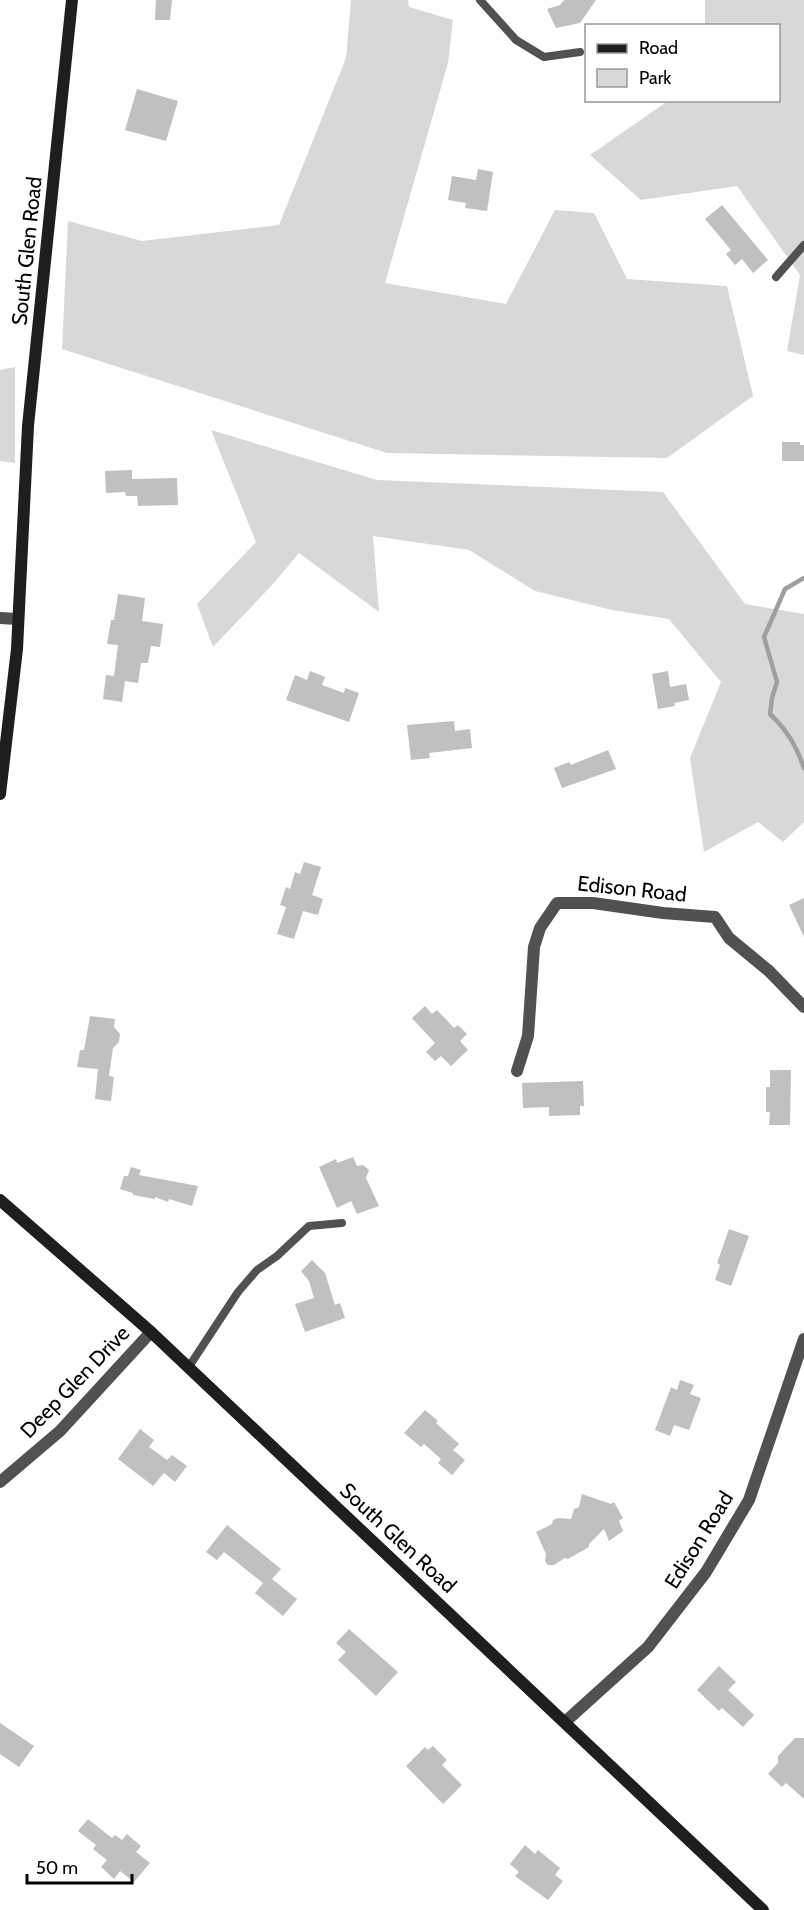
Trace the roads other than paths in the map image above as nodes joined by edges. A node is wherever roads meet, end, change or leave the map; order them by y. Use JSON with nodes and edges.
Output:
{"nodes":[{"id":1,"x":72,"y":0,"type":"edge"},
{"id":2,"x":480,"y":0,"type":"edge"},
{"id":3,"x":580,"y":52,"type":"dead end"},
{"id":4,"x":804,"y":245,"type":"edge"},
{"id":5,"x":776,"y":277,"type":"dead end"},
{"id":6,"x":0,"y":618,"type":"edge"},
{"id":7,"x":18,"y":619,"type":"junction"},
{"id":8,"x":0,"y":794,"type":"edge"},
{"id":9,"x":804,"y":1007,"type":"edge"},
{"id":10,"x":517,"y":1071,"type":"dead end"},
{"id":11,"x":0,"y":1200,"type":"edge"},
{"id":12,"x":342,"y":1223,"type":"dead end"},
{"id":13,"x":151,"y":1332,"type":"junction"},
{"id":14,"x":804,"y":1339,"type":"edge"},
{"id":15,"x":188,"y":1368,"type":"junction"},
{"id":16,"x":0,"y":1482,"type":"edge"},
{"id":17,"x":564,"y":1722,"type":"junction"},
{"id":18,"x":763,"y":1910,"type":"edge"}],
"edges":[{"from":1,"to":7,"type":"main road","name":"South Glen Road"},
{"from":2,"to":3,"type":"lane"},
{"from":4,"to":5,"type":"lane"},
{"from":6,"to":7,"type":"street"},
{"from":7,"to":8,"type":"main road","name":"South Glen Road"},
{"from":9,"to":10,"type":"street","name":"Edison Road"},
{"from":11,"to":13,"type":"main road","name":"South Glen Road"},
{"from":12,"to":15,"type":"lane"},
{"from":13,"to":15,"type":"main road","name":"South Glen Road"},
{"from":13,"to":16,"type":"street","name":"Deep Glen Drive"},
{"from":14,"to":17,"type":"street","name":"Edison Road"},
{"from":15,"to":17,"type":"main road","name":"South Glen Road"},
{"from":17,"to":18,"type":"main road","name":"South Glen Road"}]}
